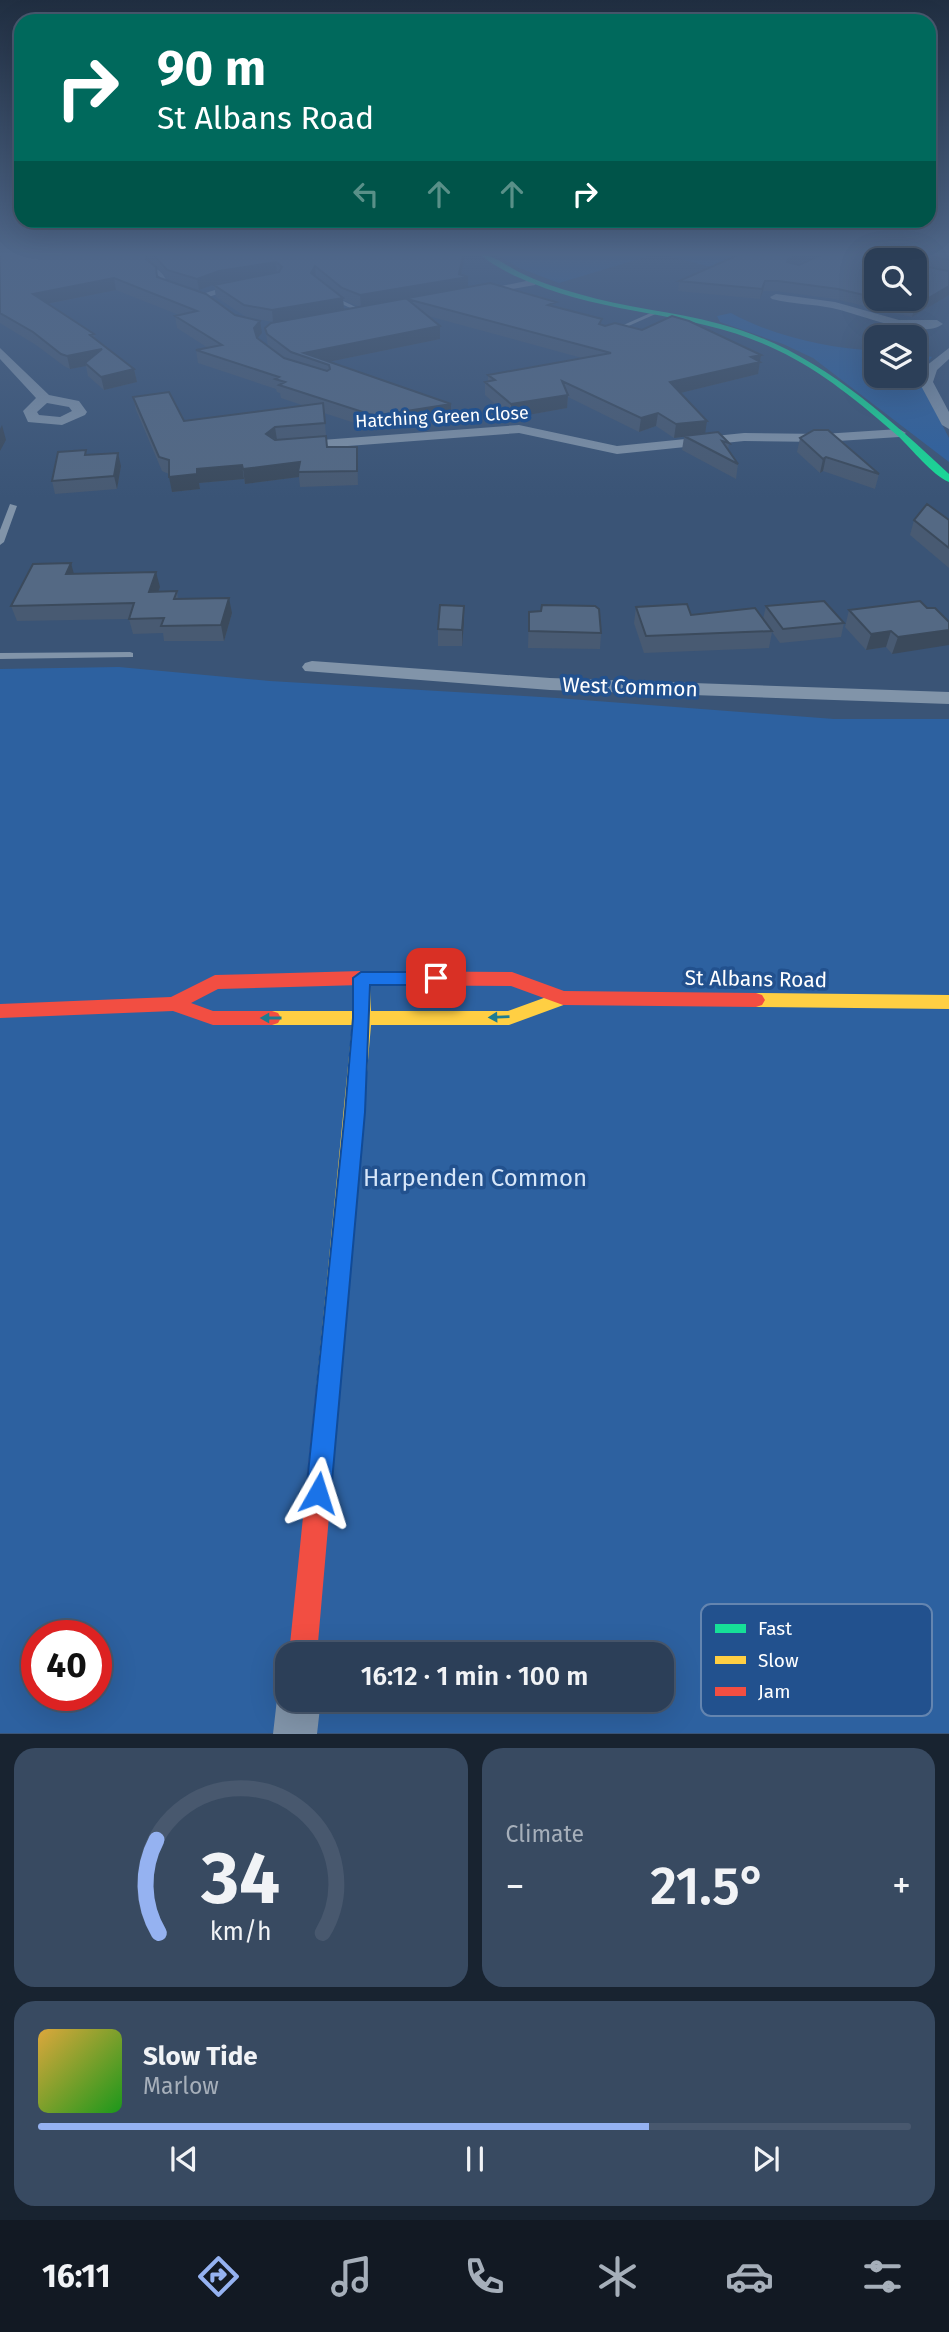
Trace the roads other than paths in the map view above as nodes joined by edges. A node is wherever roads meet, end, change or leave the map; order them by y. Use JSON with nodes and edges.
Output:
{"nodes":[{"id":1,"x":748,"y":336,"type":"edge"},
{"id":2,"x":0,"y":352,"type":"edge"},
{"id":3,"x":949,"y":352,"type":"edge"},
{"id":4,"x":931,"y":369,"type":"junction"},
{"id":5,"x":949,"y":375,"type":"edge"},
{"id":6,"x":44,"y":398,"type":"dead end"},
{"id":7,"x":949,"y":425,"type":"edge"},
{"id":8,"x":899,"y":432,"type":"junction"},
{"id":9,"x":277,"y":447,"type":"edge"},
{"id":10,"x":949,"y":478,"type":"edge"},
{"id":11,"x":13,"y":506,"type":"dead end"},
{"id":12,"x":0,"y":542,"type":"edge"},
{"id":13,"x":130,"y":655,"type":"dead end"},
{"id":14,"x":0,"y":656,"type":"edge"},
{"id":15,"x":312,"y":667,"type":"dead end"},
{"id":16,"x":949,"y":698,"type":"edge"},
{"id":17,"x":361,"y":978,"type":"junction"},
{"id":18,"x":564,"y":998,"type":"junction"},
{"id":19,"x":949,"y":1002,"type":"edge"},
{"id":20,"x":174,"y":1004,"type":"junction"},
{"id":21,"x":0,"y":1011,"type":"edge"},
{"id":22,"x":362,"y":1018,"type":"junction"},
{"id":23,"x":304,"y":1642,"type":"edge"},
{"id":24,"x":298,"y":1712,"type":"edge"},
{"id":25,"x":295,"y":1734,"type":"edge"}],
"edges":[{"from":1,"to":8,"type":"main road"},
{"from":2,"to":6,"type":"street"},
{"from":3,"to":4,"type":"street"},
{"from":4,"to":5,"type":"street"},
{"from":4,"to":7,"type":"street"},
{"from":8,"to":9,"type":"street","name":"Hatching Green Close"},
{"from":8,"to":10,"type":"main road"},
{"from":11,"to":12,"type":"lane"},
{"from":13,"to":14,"type":"lane"},
{"from":15,"to":16,"type":"street","name":"West Common"},
{"from":17,"to":18,"type":"main road","name":"St Albans Road"},
{"from":17,"to":20,"type":"main road","name":"St Albans Road"},
{"from":17,"to":22,"type":"main road"},
{"from":18,"to":19,"type":"main road","name":"St Albans Road"},
{"from":18,"to":22,"type":"main road","name":"St Albans Road","one_way":true},
{"from":20,"to":21,"type":"main road","name":"St Albans Road"},
{"from":22,"to":20,"type":"main road","name":"St Albans Road","one_way":true},
{"from":22,"to":23,"type":"main road"},
{"from":24,"to":25,"type":"street"}]}
